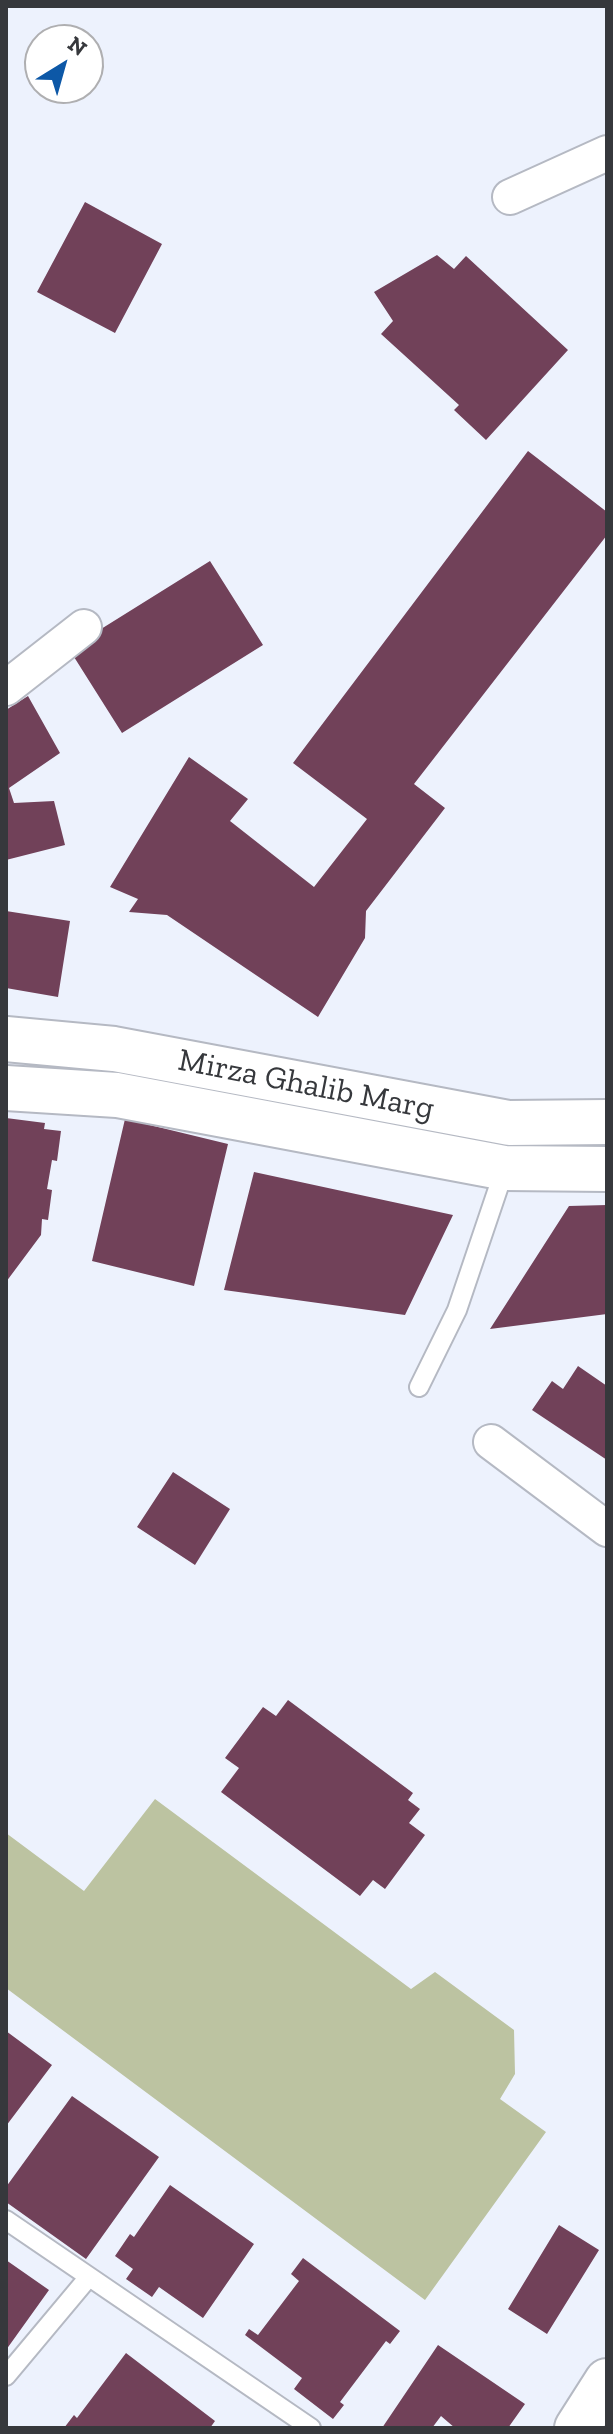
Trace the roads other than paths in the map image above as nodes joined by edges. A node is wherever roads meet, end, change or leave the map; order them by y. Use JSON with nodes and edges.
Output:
{"nodes":[{"id":1,"x":607,"y":153,"type":"edge"},
{"id":2,"x":510,"y":197,"type":"dead end"},
{"id":3,"x":84,"y":627,"type":"dead end"},
{"id":4,"x":6,"y":688,"type":"edge"},
{"id":5,"x":6,"y":1039,"type":"edge"},
{"id":6,"x":6,"y":1088,"type":"edge"},
{"id":7,"x":607,"y":1122,"type":"edge"},
{"id":8,"x":505,"y":1168,"type":"junction"},
{"id":9,"x":607,"y":1169,"type":"edge"},
{"id":10,"x":419,"y":1387,"type":"dead end"},
{"id":11,"x":491,"y":1442,"type":"dead end"},
{"id":12,"x":607,"y":1529,"type":"edge"},
{"id":13,"x":6,"y":2220,"type":"edge"},
{"id":14,"x":88,"y":2278,"type":"junction"},
{"id":15,"x":6,"y":2376,"type":"edge"},
{"id":16,"x":607,"y":2381,"type":"edge"},
{"id":17,"x":311,"y":2428,"type":"edge"},
{"id":18,"x":577,"y":2428,"type":"edge"}],
"edges":[{"from":1,"to":2,"type":"street"},
{"from":3,"to":4,"type":"street"},
{"from":5,"to":7,"type":"main road","name":"Mirza Ghalib Marg"},
{"from":6,"to":8,"type":"main road","name":"Mirza Ghalib Marg"},
{"from":8,"to":9,"type":"main road","name":"Mirza Ghalib Marg"},
{"from":8,"to":10,"type":"lane"},
{"from":11,"to":12,"type":"street"},
{"from":13,"to":14,"type":"lane"},
{"from":14,"to":15,"type":"lane"},
{"from":14,"to":17,"type":"lane"},
{"from":16,"to":18,"type":"main road"}]}
